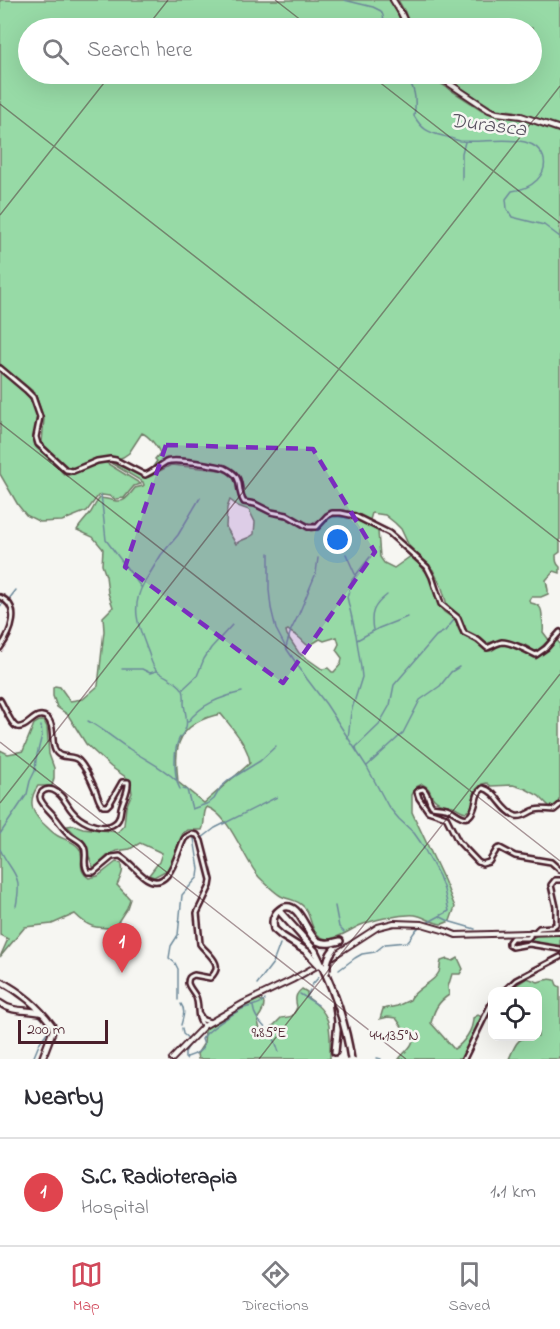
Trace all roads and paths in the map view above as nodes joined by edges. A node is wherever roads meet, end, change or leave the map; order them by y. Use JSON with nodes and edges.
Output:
{"nodes":[{"id":1,"x":393,"y":0,"type":"edge"},
{"id":2,"x":403,"y":18,"type":"edge"},
{"id":3,"x":450,"y":84,"type":"edge"},
{"id":4,"x":560,"y":129,"type":"edge"},
{"id":5,"x":0,"y":368,"type":"edge"},
{"id":6,"x":0,"y":597,"type":"edge"},
{"id":7,"x":560,"y":632,"type":"edge"},
{"id":8,"x":0,"y":648,"type":"edge"},
{"id":9,"x":0,"y":700,"type":"edge"},
{"id":10,"x":560,"y":805,"type":"edge"},
{"id":11,"x":560,"y":870,"type":"edge"},
{"id":12,"x":560,"y":880,"type":"edge"},
{"id":13,"x":281,"y":913,"type":"dead end"},
{"id":14,"x":297,"y":931,"type":"junction"},
{"id":15,"x":533,"y":932,"type":"junction"},
{"id":16,"x":560,"y":932,"type":"edge"},
{"id":17,"x":340,"y":941,"type":"junction"},
{"id":18,"x":560,"y":949,"type":"edge"},
{"id":19,"x":560,"y":957,"type":"edge"},
{"id":20,"x":0,"y":981,"type":"edge"},
{"id":21,"x":330,"y":981,"type":"junction"},
{"id":22,"x":508,"y":987,"type":"edge"},
{"id":23,"x":335,"y":995,"type":"junction"},
{"id":24,"x":26,"y":997,"type":"junction"},
{"id":25,"x":0,"y":1003,"type":"edge"},
{"id":26,"x":488,"y":1010,"type":"edge"},
{"id":27,"x":23,"y":1011,"type":"junction"},
{"id":28,"x":42,"y":1013,"type":"junction"},
{"id":29,"x":201,"y":1021,"type":"junction"},
{"id":30,"x":212,"y":1022,"type":"junction"},
{"id":31,"x":204,"y":1026,"type":"junction"},
{"id":32,"x":199,"y":1030,"type":"junction"},
{"id":33,"x":335,"y":1050,"type":"dead end"},
{"id":34,"x":42,"y":1059,"type":"edge"},
{"id":35,"x":172,"y":1059,"type":"edge"},
{"id":36,"x":351,"y":1059,"type":"edge"},
{"id":37,"x":464,"y":1059,"type":"edge"}],
"edges":[{"from":1,"to":2,"type":"main road"},
{"from":3,"to":4,"type":"main road"},
{"from":5,"to":7,"type":"street"},
{"from":6,"to":8,"type":"street"},
{"from":9,"to":29,"type":"street"},
{"from":10,"to":11,"type":"street"},
{"from":12,"to":15,"type":"street"},
{"from":13,"to":14,"type":"highway"},
{"from":14,"to":17,"type":"highway"},
{"from":14,"to":21,"type":"highway","bridge":true},
{"from":15,"to":16,"type":"main road"},
{"from":15,"to":18,"type":"street"},
{"from":15,"to":30,"type":"main road","bridge":true},
{"from":17,"to":21,"type":"highway","bridge":true},
{"from":17,"to":21,"type":"highway","bridge":true},
{"from":19,"to":22,"type":"street"},
{"from":20,"to":24,"type":"main road"},
{"from":21,"to":23,"type":"highway","bridge":true},
{"from":23,"to":33,"type":"highway","bridge":true},
{"from":23,"to":36,"type":"highway","bridge":true},
{"from":24,"to":27,"type":"main road"},
{"from":24,"to":28,"type":"main road"},
{"from":25,"to":27,"type":"main road"},
{"from":26,"to":37,"type":"street"},
{"from":27,"to":28,"type":"main road"},
{"from":28,"to":34,"type":"main road"},
{"from":29,"to":30,"type":"street"},
{"from":29,"to":31,"type":"street"},
{"from":29,"to":32,"type":"street"},
{"from":30,"to":31,"type":"main road"},
{"from":31,"to":32,"type":"main road"},
{"from":32,"to":35,"type":"main road"}]}
